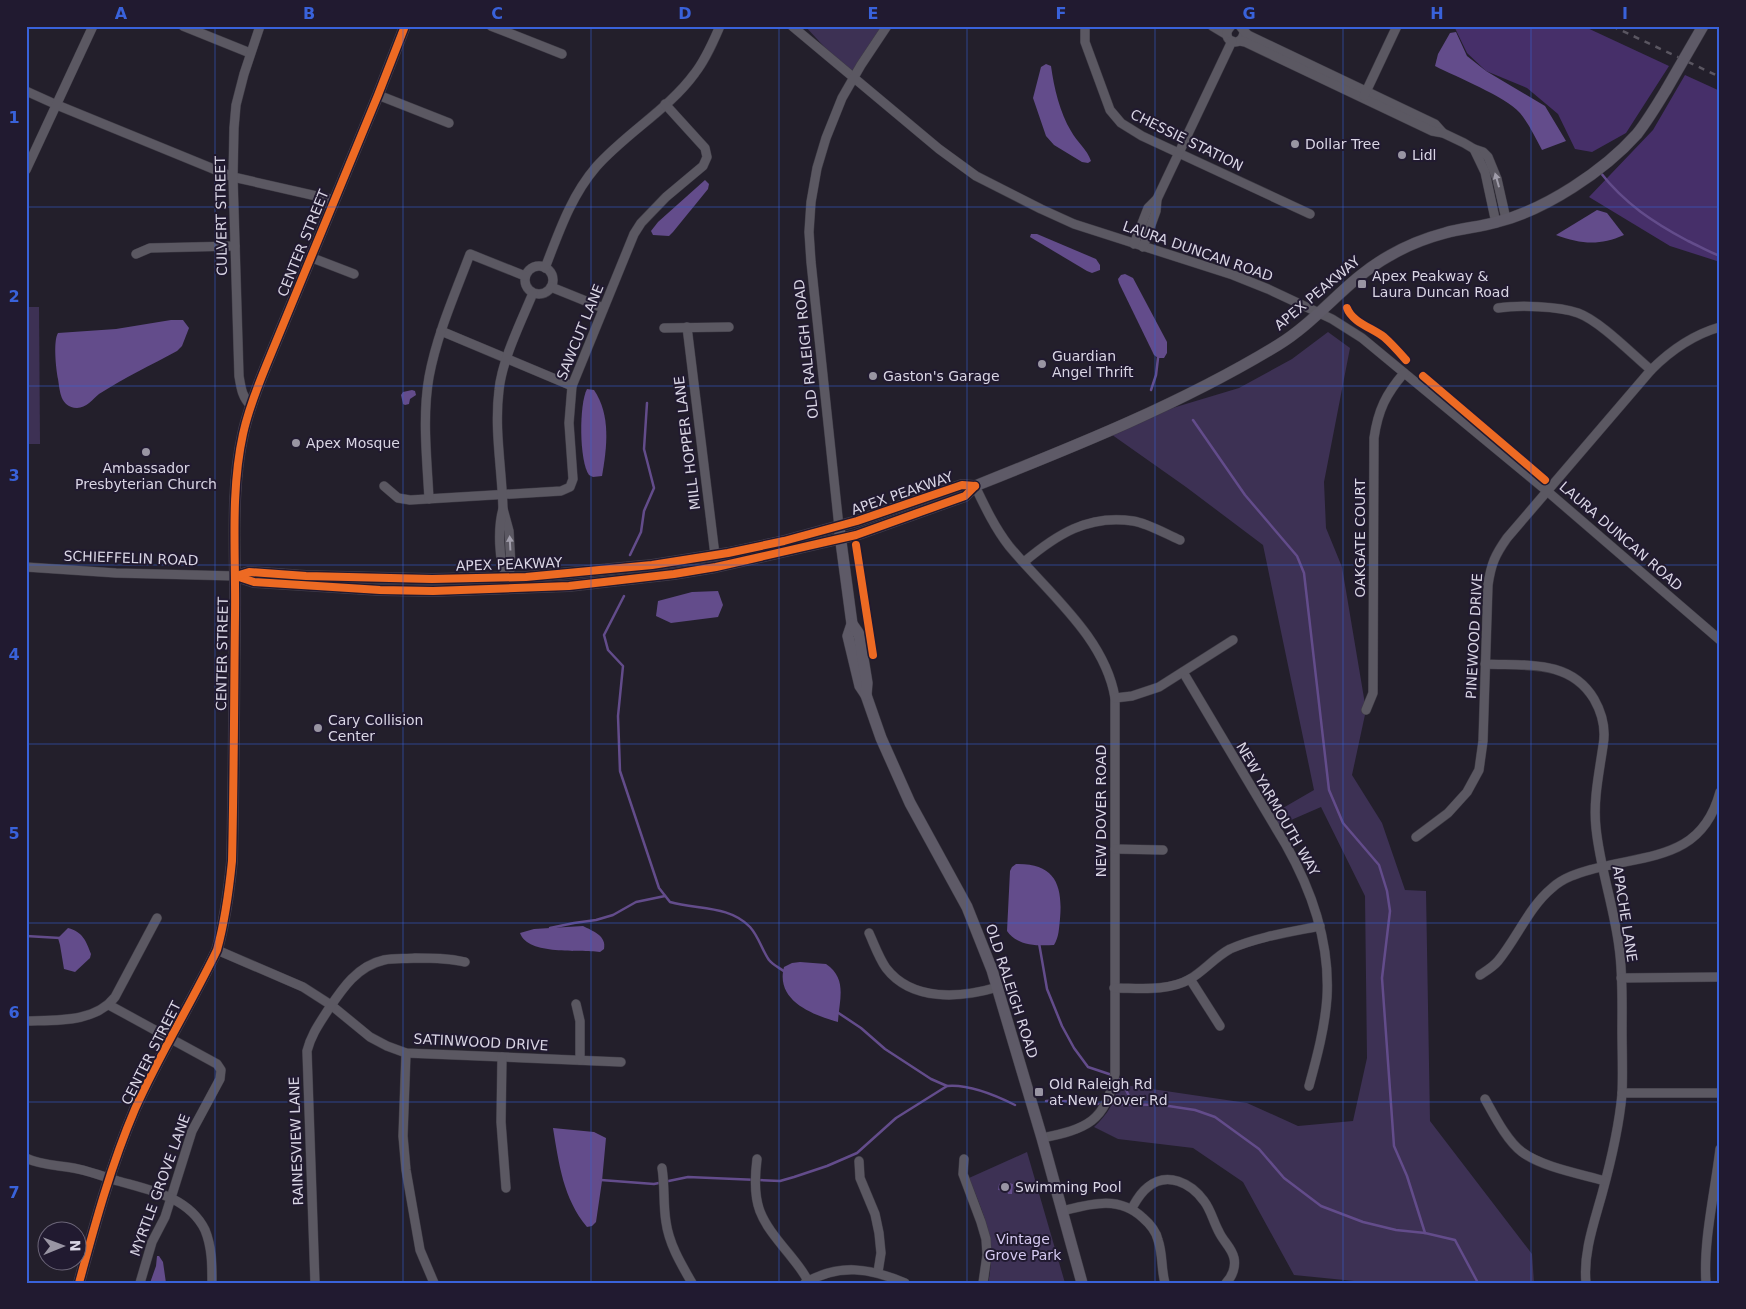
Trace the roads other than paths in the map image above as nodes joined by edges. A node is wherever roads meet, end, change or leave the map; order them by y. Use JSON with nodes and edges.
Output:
{"nodes":[{"id":1,"x":93,"y":26,"type":"edge"},
{"id":2,"x":183,"y":26,"type":"edge"},
{"id":3,"x":260,"y":26,"type":"edge"},
{"id":4,"x":405,"y":26,"type":"edge"},
{"id":5,"x":491,"y":26,"type":"edge"},
{"id":6,"x":720,"y":26,"type":"edge"},
{"id":7,"x":792,"y":26,"type":"edge"},
{"id":8,"x":887,"y":26,"type":"edge"},
{"id":9,"x":1085,"y":26,"type":"edge"},
{"id":10,"x":1212,"y":26,"type":"edge"},
{"id":11,"x":1396,"y":26,"type":"edge"},
{"id":12,"x":1703,"y":26,"type":"edge"},
{"id":13,"x":1242,"y":29,"type":"edge"},
{"id":14,"x":1232,"y":36,"type":"edge"},
{"id":15,"x":250,"y":54,"type":"junction"},
{"id":16,"x":562,"y":54,"type":"dead end"},
{"id":17,"x":853,"y":78,"type":"junction"},
{"id":18,"x":26,"y":91,"type":"edge"},
{"id":19,"x":1365,"y":94,"type":"junction"},
{"id":20,"x":378,"y":95,"type":"junction"},
{"id":21,"x":665,"y":104,"type":"junction"},
{"id":22,"x":57,"y":105,"type":"junction"},
{"id":23,"x":449,"y":123,"type":"dead end"},
{"id":24,"x":1179,"y":153,"type":"junction"},
{"id":25,"x":26,"y":170,"type":"edge"},
{"id":26,"x":233,"y":177,"type":"junction"},
{"id":27,"x":1157,"y":198,"type":"junction"},
{"id":28,"x":334,"y":200,"type":"junction"},
{"id":29,"x":1310,"y":214,"type":"dead end"},
{"id":30,"x":1501,"y":221,"type":"junction"},
{"id":31,"x":1134,"y":244,"type":"junction"},
{"id":32,"x":235,"y":246,"type":"junction"},
{"id":33,"x":1144,"y":247,"type":"junction"},
{"id":34,"x":136,"y":254,"type":"dead end"},
{"id":35,"x":310,"y":257,"type":"junction"},
{"id":36,"x":545,"y":268,"type":"junction"},
{"id":37,"x":354,"y":274,"type":"dead end"},
{"id":38,"x":525,"y":276,"type":"junction"},
{"id":39,"x":551,"y":287,"type":"junction"},
{"id":40,"x":533,"y":293,"type":"junction"},
{"id":41,"x":603,"y":308,"type":"junction"},
{"id":42,"x":1498,"y":308,"type":"dead end"},
{"id":43,"x":1319,"y":313,"type":"junction"},
{"id":44,"x":687,"y":327,"type":"junction"},
{"id":45,"x":729,"y":327,"type":"dead end"},
{"id":46,"x":1720,"y":327,"type":"edge"},
{"id":47,"x":664,"y":328,"type":"dead end"},
{"id":48,"x":441,"y":331,"type":"junction"},
{"id":49,"x":507,"y":359,"type":"junction"},
{"id":50,"x":1650,"y":370,"type":"junction"},
{"id":51,"x":1404,"y":373,"type":"junction"},
{"id":52,"x":572,"y":386,"type":"junction"},
{"id":53,"x":250,"y":406,"type":"junction"},
{"id":54,"x":384,"y":486,"type":"dead end"},
{"id":55,"x":975,"y":486,"type":"junction"},
{"id":56,"x":1547,"y":491,"type":"junction"},
{"id":57,"x":502,"y":494,"type":"junction"},
{"id":58,"x":429,"y":499,"type":"junction"},
{"id":59,"x":839,"y":527,"type":"junction"},
{"id":60,"x":841,"y":539,"type":"junction"},
{"id":61,"x":1180,"y":540,"type":"dead end"},
{"id":62,"x":715,"y":555,"type":"junction"},
{"id":63,"x":1024,"y":562,"type":"junction"},
{"id":64,"x":26,"y":567,"type":"edge"},
{"id":65,"x":236,"y":576,"type":"junction"},
{"id":66,"x":507,"y":577,"type":"junction"},
{"id":67,"x":508,"y":589,"type":"junction"},
{"id":68,"x":1233,"y":640,"type":"dead end"},
{"id":69,"x":1720,"y":640,"type":"edge"},
{"id":70,"x":1485,"y":664,"type":"junction"},
{"id":71,"x":1182,"y":672,"type":"junction"},
{"id":72,"x":1115,"y":698,"type":"junction"},
{"id":73,"x":1366,"y":710,"type":"dead end"},
{"id":74,"x":1720,"y":792,"type":"edge"},
{"id":75,"x":1718,"y":803,"type":"edge"},
{"id":76,"x":1416,"y":837,"type":"dead end"},
{"id":77,"x":1115,"y":849,"type":"junction"},
{"id":78,"x":1162,"y":850,"type":"dead end"},
{"id":79,"x":1604,"y":867,"type":"junction"},
{"id":80,"x":157,"y":918,"type":"dead end"},
{"id":81,"x":1320,"y":926,"type":"junction"},
{"id":82,"x":869,"y":933,"type":"dead end"},
{"id":83,"x":217,"y":950,"type":"junction"},
{"id":84,"x":465,"y":962,"type":"dead end"},
{"id":85,"x":1480,"y":975,"type":"dead end"},
{"id":86,"x":1720,"y":977,"type":"edge"},
{"id":87,"x":1621,"y":978,"type":"junction"},
{"id":88,"x":1190,"y":979,"type":"junction"},
{"id":89,"x":998,"y":987,"type":"junction"},
{"id":90,"x":1114,"y":988,"type":"junction"},
{"id":91,"x":576,"y":1004,"type":"dead end"},
{"id":92,"x":109,"y":1005,"type":"junction"},
{"id":93,"x":331,"y":1005,"type":"junction"},
{"id":94,"x":26,"y":1021,"type":"edge"},
{"id":95,"x":1220,"y":1026,"type":"dead end"},
{"id":96,"x":171,"y":1039,"type":"junction"},
{"id":97,"x":406,"y":1053,"type":"junction"},
{"id":98,"x":502,"y":1057,"type":"junction"},
{"id":99,"x":580,"y":1060,"type":"junction"},
{"id":100,"x":621,"y":1062,"type":"dead end"},
{"id":101,"x":1309,"y":1086,"type":"dead end"},
{"id":102,"x":1622,"y":1093,"type":"junction"},
{"id":103,"x":1720,"y":1093,"type":"edge"},
{"id":104,"x":1485,"y":1099,"type":"dead end"},
{"id":105,"x":1042,"y":1138,"type":"junction"},
{"id":106,"x":1720,"y":1149,"type":"edge"},
{"id":107,"x":26,"y":1158,"type":"edge"},
{"id":108,"x":964,"y":1158,"type":"dead end"},
{"id":109,"x":757,"y":1159,"type":"dead end"},
{"id":110,"x":859,"y":1161,"type":"dead end"},
{"id":111,"x":662,"y":1168,"type":"dead end"},
{"id":112,"x":109,"y":1178,"type":"junction"},
{"id":113,"x":1605,"y":1181,"type":"junction"},
{"id":114,"x":506,"y":1188,"type":"dead end"},
{"id":115,"x":172,"y":1198,"type":"junction"},
{"id":116,"x":1716,"y":1201,"type":"edge"},
{"id":117,"x":1132,"y":1208,"type":"junction"},
{"id":118,"x":1062,"y":1211,"type":"junction"},
{"id":119,"x":878,"y":1272,"type":"junction"},
{"id":120,"x":807,"y":1282,"type":"edge"},
{"id":121,"x":79,"y":1283,"type":"edge"},
{"id":122,"x":140,"y":1283,"type":"edge"},
{"id":123,"x":212,"y":1283,"type":"edge"},
{"id":124,"x":315,"y":1283,"type":"edge"},
{"id":125,"x":434,"y":1283,"type":"edge"},
{"id":126,"x":692,"y":1283,"type":"edge"},
{"id":127,"x":905,"y":1283,"type":"edge"},
{"id":128,"x":983,"y":1283,"type":"edge"},
{"id":129,"x":1082,"y":1283,"type":"edge"},
{"id":130,"x":1165,"y":1283,"type":"edge"},
{"id":131,"x":1226,"y":1283,"type":"edge"},
{"id":132,"x":1586,"y":1283,"type":"edge"},
{"id":133,"x":1706,"y":1283,"type":"edge"}],
"edges":[{"from":1,"to":22,"type":"street"},
{"from":2,"to":15,"type":"street"},
{"from":3,"to":15,"type":"street","name":"CULVERT STREET"},
{"from":4,"to":20,"type":"main road","name":"CENTER STREET"},
{"from":5,"to":16,"type":"street"},
{"from":6,"to":21,"type":"street"},
{"from":7,"to":17,"type":"street","name":"LAURA DUNCAN ROAD"},
{"from":8,"to":17,"type":"street","name":"OLD RALEIGH ROAD"},
{"from":9,"to":24,"type":"street","name":"CHESSIE STATION"},
{"from":10,"to":14,"type":"street"},
{"from":11,"to":19,"type":"street"},
{"from":12,"to":30,"type":"main road","name":"APEX PEAKWAY","bridge":true},
{"from":13,"to":14,"type":"street"},
{"from":13,"to":19,"type":"street"},
{"from":14,"to":19,"type":"street"},
{"from":14,"to":24,"type":"street"},
{"from":15,"to":26,"type":"street","name":"CULVERT STREET"},
{"from":17,"to":31,"type":"street","name":"LAURA DUNCAN ROAD"},
{"from":17,"to":59,"type":"street","name":"OLD RALEIGH ROAD"},
{"from":18,"to":22,"type":"street"},
{"from":19,"to":30,"type":"street"},
{"from":20,"to":23,"type":"street"},
{"from":20,"to":28,"type":"main road","name":"CENTER STREET"},
{"from":21,"to":36,"type":"street"},
{"from":21,"to":41,"type":"street","name":"SAWCUT LANE"},
{"from":22,"to":25,"type":"street"},
{"from":22,"to":26,"type":"street"},
{"from":24,"to":27,"type":"street"},
{"from":24,"to":29,"type":"street","name":"CHESSIE STATION"},
{"from":26,"to":28,"type":"street"},
{"from":26,"to":32,"type":"street","name":"CULVERT STREET"},
{"from":27,"to":31,"type":"street"},
{"from":27,"to":33,"type":"street"},
{"from":28,"to":35,"type":"main road","name":"CENTER STREET"},
{"from":30,"to":43,"type":"main road","name":"APEX PEAKWAY"},
{"from":31,"to":33,"type":"street","name":"LAURA DUNCAN ROAD"},
{"from":32,"to":34,"type":"street"},
{"from":32,"to":53,"type":"street","name":"CULVERT STREET"},
{"from":33,"to":43,"type":"street","name":"LAURA DUNCAN ROAD"},
{"from":35,"to":37,"type":"street"},
{"from":35,"to":53,"type":"main road","name":"CENTER STREET"},
{"from":36,"to":38,"type":"street"},
{"from":36,"to":39,"type":"street"},
{"from":38,"to":40,"type":"street"},
{"from":38,"to":48,"type":"street"},
{"from":39,"to":40,"type":"street"},
{"from":39,"to":41,"type":"street"},
{"from":40,"to":49,"type":"street"},
{"from":41,"to":52,"type":"street","name":"SAWCUT LANE"},
{"from":42,"to":50,"type":"street"},
{"from":43,"to":51,"type":"street","name":"LAURA DUNCAN ROAD"},
{"from":43,"to":55,"type":"main road","name":"APEX PEAKWAY"},
{"from":44,"to":45,"type":"street"},
{"from":44,"to":47,"type":"street"},
{"from":44,"to":62,"type":"street","name":"MILL HOPPER LANE"},
{"from":46,"to":50,"type":"street","name":"PINEWOOD DRIVE"},
{"from":48,"to":49,"type":"street"},
{"from":48,"to":58,"type":"street"},
{"from":49,"to":52,"type":"street"},
{"from":49,"to":57,"type":"street"},
{"from":50,"to":56,"type":"street","name":"PINEWOOD DRIVE"},
{"from":51,"to":56,"type":"street","name":"LAURA DUNCAN ROAD"},
{"from":51,"to":73,"type":"street","name":"OAKGATE COURT"},
{"from":52,"to":57,"type":"street","name":"SAWCUT LANE"},
{"from":53,"to":65,"type":"main road","name":"CENTER STREET"},
{"from":54,"to":58,"type":"street","name":"SAWCUT LANE"},
{"from":55,"to":59,"type":"main road","name":"APEX PEAKWAY"},
{"from":55,"to":60,"type":"main road","name":"APEX PEAKWAY"},
{"from":55,"to":63,"type":"street","name":"NEW DOVER ROAD"},
{"from":56,"to":69,"type":"street","name":"LAURA DUNCAN ROAD"},
{"from":56,"to":70,"type":"street","name":"PINEWOOD DRIVE"},
{"from":57,"to":58,"type":"street","name":"SAWCUT LANE"},
{"from":57,"to":66,"type":"street"},
{"from":59,"to":60,"type":"main road","name":"OLD RALEIGH ROAD"},
{"from":59,"to":62,"type":"main road","name":"APEX PEAKWAY"},
{"from":60,"to":67,"type":"main road","name":"APEX PEAKWAY"},
{"from":60,"to":89,"type":"main road","name":"OLD RALEIGH ROAD"},
{"from":61,"to":63,"type":"street"},
{"from":62,"to":66,"type":"main road","name":"APEX PEAKWAY"},
{"from":63,"to":72,"type":"street","name":"NEW DOVER ROAD"},
{"from":64,"to":65,"type":"street","name":"SCHIEFFELIN ROAD"},
{"from":65,"to":66,"type":"main road","name":"APEX PEAKWAY"},
{"from":65,"to":67,"type":"main road","name":"APEX PEAKWAY"},
{"from":65,"to":83,"type":"main road","name":"CENTER STREET"},
{"from":66,"to":67,"type":"street"},
{"from":68,"to":71,"type":"street"},
{"from":70,"to":76,"type":"street","name":"PINEWOOD DRIVE"},
{"from":70,"to":79,"type":"street","name":"APACHE LANE"},
{"from":71,"to":72,"type":"street"},
{"from":71,"to":81,"type":"street","name":"NEW YARMOUTH WAY"},
{"from":72,"to":77,"type":"street","name":"NEW DOVER ROAD"},
{"from":74,"to":75,"type":"street"},
{"from":75,"to":79,"type":"street"},
{"from":77,"to":78,"type":"street"},
{"from":77,"to":90,"type":"street","name":"NEW DOVER ROAD"},
{"from":79,"to":85,"type":"street"},
{"from":79,"to":87,"type":"street","name":"APACHE LANE"},
{"from":80,"to":92,"type":"street"},
{"from":81,"to":88,"type":"street"},
{"from":81,"to":101,"type":"street","name":"NEW YARMOUTH WAY"},
{"from":82,"to":89,"type":"street"},
{"from":83,"to":93,"type":"street","name":"SATINWOOD DRIVE"},
{"from":83,"to":96,"type":"main road","name":"CENTER STREET"},
{"from":84,"to":93,"type":"street","name":"RAINESVIEW LANE"},
{"from":86,"to":87,"type":"street"},
{"from":87,"to":102,"type":"street","name":"APACHE LANE"},
{"from":88,"to":90,"type":"street"},
{"from":88,"to":95,"type":"street"},
{"from":89,"to":105,"type":"main road","name":"OLD RALEIGH ROAD"},
{"from":90,"to":105,"type":"street","name":"NEW DOVER ROAD"},
{"from":91,"to":99,"type":"street"},
{"from":92,"to":94,"type":"street"},
{"from":92,"to":96,"type":"street"},
{"from":93,"to":97,"type":"street","name":"SATINWOOD DRIVE"},
{"from":93,"to":124,"type":"street","name":"RAINESVIEW LANE"},
{"from":96,"to":112,"type":"main road","name":"CENTER STREET"},
{"from":96,"to":115,"type":"street","name":"MYRTLE GROVE LANE"},
{"from":97,"to":98,"type":"street","name":"SATINWOOD DRIVE"},
{"from":97,"to":125,"type":"street"},
{"from":98,"to":99,"type":"street","name":"SATINWOOD DRIVE"},
{"from":98,"to":114,"type":"street"},
{"from":99,"to":100,"type":"street","name":"SATINWOOD DRIVE"},
{"from":102,"to":103,"type":"street"},
{"from":102,"to":113,"type":"street","name":"APACHE LANE"},
{"from":104,"to":113,"type":"street"},
{"from":105,"to":118,"type":"main road","name":"OLD RALEIGH ROAD"},
{"from":106,"to":116,"type":"street"},
{"from":107,"to":112,"type":"street"},
{"from":108,"to":128,"type":"street"},
{"from":109,"to":120,"type":"street"},
{"from":110,"to":119,"type":"street"},
{"from":111,"to":126,"type":"street"},
{"from":112,"to":115,"type":"street"},
{"from":112,"to":121,"type":"main road","name":"CENTER STREET"},
{"from":113,"to":132,"type":"street","name":"APACHE LANE"},
{"from":115,"to":122,"type":"street","name":"MYRTLE GROVE LANE"},
{"from":115,"to":123,"type":"street"},
{"from":116,"to":133,"type":"street"},
{"from":117,"to":118,"type":"street"},
{"from":117,"to":130,"type":"street"},
{"from":117,"to":131,"type":"street"},
{"from":118,"to":129,"type":"main road","name":"OLD RALEIGH ROAD"},
{"from":119,"to":120,"type":"street"},
{"from":119,"to":127,"type":"street"}]}
